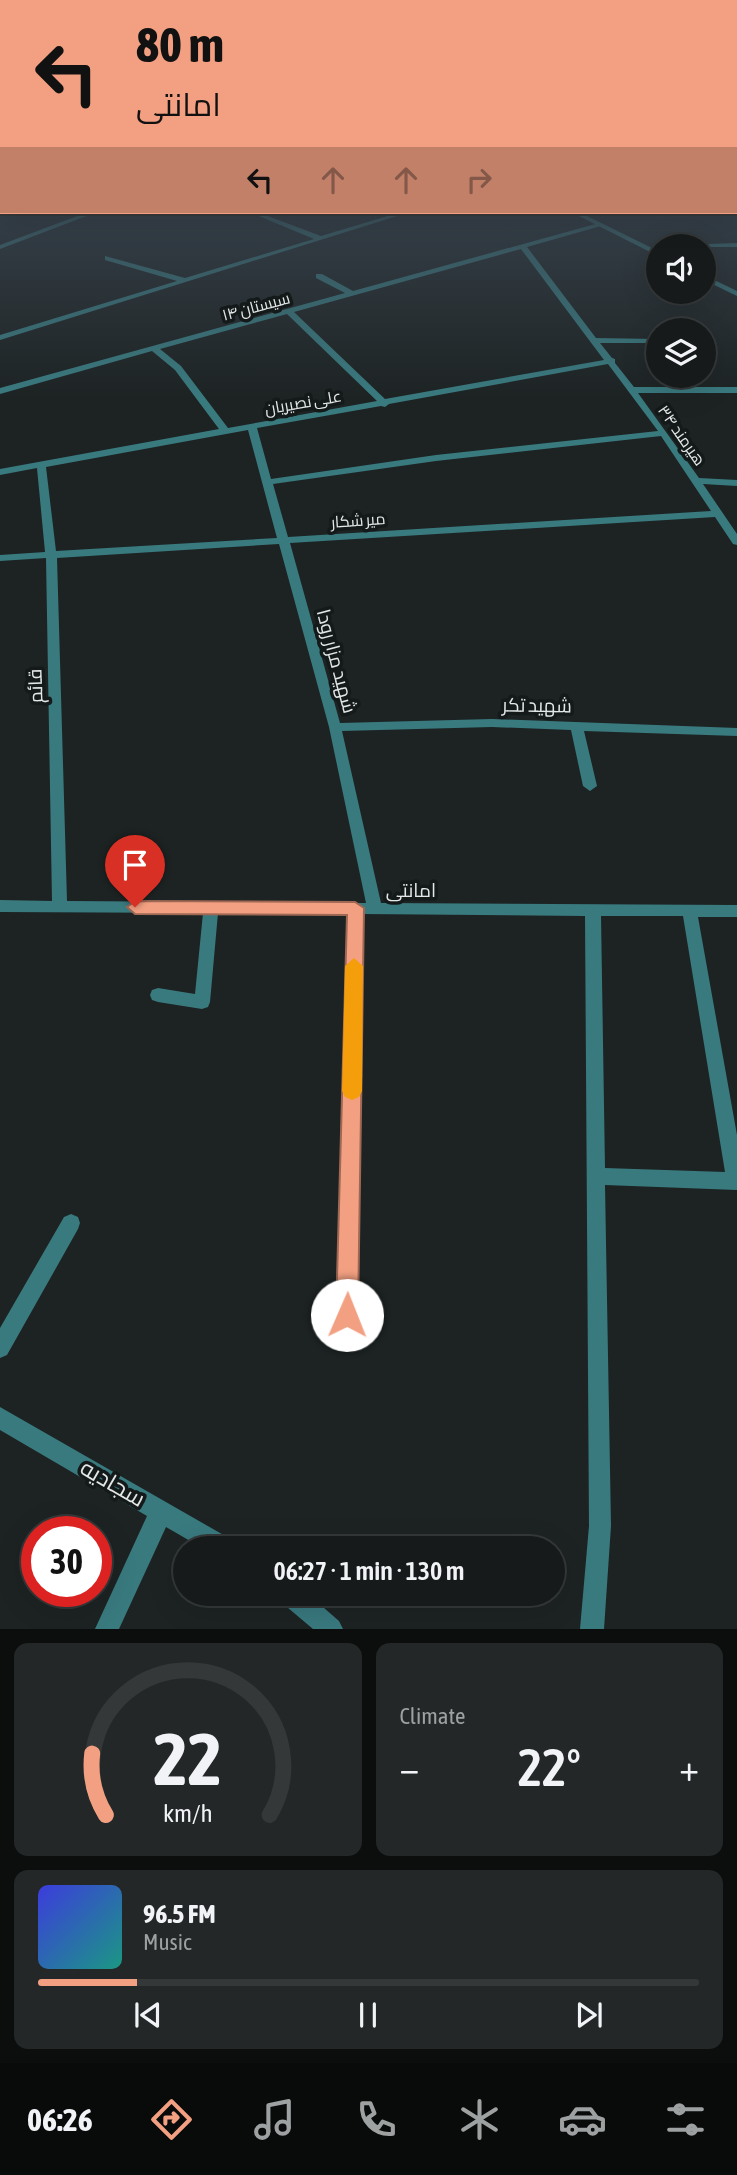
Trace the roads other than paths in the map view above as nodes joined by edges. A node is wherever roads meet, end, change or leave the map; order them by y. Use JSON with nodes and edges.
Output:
{"nodes":[{"id":1,"x":294,"y":247,"type":"edge"},
{"id":2,"x":523,"y":247,"type":"joint"},
{"id":3,"x":108,"y":258,"type":"dead end"},
{"id":4,"x":318,"y":276,"type":"dead end"},
{"id":5,"x":183,"y":280,"type":"junction"},
{"id":6,"x":716,"y":283,"type":"edge"},
{"id":7,"x":353,"y":294,"type":"junction"},
{"id":8,"x":737,"y":294,"type":"edge"},
{"id":9,"x":289,"y":311,"type":"junction"},
{"id":10,"x":0,"y":338,"type":"edge"},
{"id":11,"x":595,"y":340,"type":"junction"},
{"id":12,"x":646,"y":341,"type":"edge"},
{"id":13,"x":153,"y":348,"type":"junction"},
{"id":14,"x":612,"y":361,"type":"junction"},
{"id":15,"x":632,"y":390,"type":"junction"},
{"id":16,"x":737,"y":390,"type":"edge"},
{"id":17,"x":0,"y":391,"type":"edge"},
{"id":18,"x":385,"y":404,"type":"junction"},
{"id":19,"x":253,"y":427,"type":"junction"},
{"id":20,"x":226,"y":432,"type":"junction"},
{"id":21,"x":664,"y":433,"type":"junction"},
{"id":22,"x":41,"y":464,"type":"junction"},
{"id":23,"x":0,"y":472,"type":"edge"},
{"id":24,"x":696,"y":481,"type":"junction"},
{"id":25,"x":268,"y":482,"type":"junction"},
{"id":26,"x":737,"y":484,"type":"edge"},
{"id":27,"x":718,"y":514,"type":"junction"},
{"id":28,"x":284,"y":541,"type":"junction"},
{"id":29,"x":737,"y":542,"type":"edge"},
{"id":30,"x":51,"y":555,"type":"junction"},
{"id":31,"x":0,"y":558,"type":"edge"},
{"id":32,"x":576,"y":725,"type":"junction"},
{"id":33,"x":335,"y":727,"type":"junction"},
{"id":34,"x":737,"y":732,"type":"edge"},
{"id":35,"x":590,"y":786,"type":"dead end"},
{"id":36,"x":0,"y":906,"type":"edge"},
{"id":37,"x":60,"y":907,"type":"junction"},
{"id":38,"x":211,"y":908,"type":"junction"},
{"id":39,"x":355,"y":908,"type":"junction"},
{"id":40,"x":375,"y":909,"type":"junction"},
{"id":41,"x":593,"y":910,"type":"junction"},
{"id":42,"x":689,"y":911,"type":"junction"},
{"id":43,"x":737,"y":911,"type":"edge"},
{"id":44,"x":158,"y":995,"type":"dead end"},
{"id":45,"x":596,"y":1175,"type":"junction"},
{"id":46,"x":736,"y":1181,"type":"edge"},
{"id":47,"x":71,"y":1223,"type":"dead end"},
{"id":48,"x":347,"y":1315,"type":"dead end"},
{"id":49,"x":0,"y":1348,"type":"edge"},
{"id":50,"x":0,"y":1418,"type":"edge"},
{"id":51,"x":161,"y":1511,"type":"junction"},
{"id":52,"x":204,"y":1536,"type":"edge"},
{"id":53,"x":303,"y":1606,"type":"edge"},
{"id":54,"x":107,"y":1629,"type":"edge"},
{"id":55,"x":331,"y":1629,"type":"edge"},
{"id":56,"x":592,"y":1629,"type":"edge"}],
"edges":[{"from":1,"to":5,"type":"street"},
{"from":2,"to":7,"type":"street","name":"سیستان ۱۴"},
{"from":2,"to":11,"type":"street","name":"هیرمند ۳۴"},
{"from":3,"to":5,"type":"street"},
{"from":4,"to":7,"type":"street"},
{"from":5,"to":10,"type":"street"},
{"from":6,"to":8,"type":"street"},
{"from":7,"to":9,"type":"street","name":"سیستان ۱۴"},
{"from":9,"to":13,"type":"street","name":"سیستان ۱۴"},
{"from":9,"to":18,"type":"street"},
{"from":11,"to":12,"type":"street"},
{"from":11,"to":14,"type":"street","name":"هیرمند ۳۴"},
{"from":13,"to":17,"type":"street","name":"سیستان ۱۴"},
{"from":13,"to":20,"type":"street"},
{"from":14,"to":15,"type":"street","name":"هیرمند ۳۴"},
{"from":14,"to":18,"type":"street","name":"علی نصیریان"},
{"from":15,"to":16,"type":"street"},
{"from":15,"to":21,"type":"street","name":"هیرمند ۳۴"},
{"from":18,"to":19,"type":"street","name":"علی نصیریان"},
{"from":19,"to":20,"type":"street","name":"علی نصیریان"},
{"from":19,"to":25,"type":"street","name":"شهید مزار رودا"},
{"from":20,"to":22,"type":"street","name":"علی نصیریان"},
{"from":21,"to":24,"type":"street","name":"هیرمند ۳۴"},
{"from":21,"to":25,"type":"street"},
{"from":22,"to":23,"type":"street","name":"علی نصیریان"},
{"from":22,"to":30,"type":"street","name":"قائم"},
{"from":24,"to":26,"type":"street"},
{"from":24,"to":27,"type":"street","name":"هیرمند ۳۴"},
{"from":25,"to":28,"type":"street","name":"شهید مزار رودا"},
{"from":27,"to":28,"type":"street","name":"میر شکار"},
{"from":27,"to":29,"type":"street","name":"هیرمند ۳۴"},
{"from":28,"to":30,"type":"street","name":"میر شکار"},
{"from":28,"to":33,"type":"street","name":"شهید مزار رودا"},
{"from":30,"to":31,"type":"street","name":"میر شکار"},
{"from":30,"to":37,"type":"street","name":"قائم"},
{"from":32,"to":33,"type":"street","name":"شهید تکر"},
{"from":32,"to":34,"type":"street","name":"شهید تکر"},
{"from":32,"to":35,"type":"street"},
{"from":33,"to":40,"type":"street","name":"شهید مزار رودا"},
{"from":36,"to":37,"type":"street","name":"امانتی"},
{"from":37,"to":38,"type":"street","name":"امانتی"},
{"from":38,"to":39,"type":"street","name":"امانتی"},
{"from":38,"to":44,"type":"street"},
{"from":39,"to":40,"type":"street","name":"امانتی"},
{"from":39,"to":48,"type":"street"},
{"from":40,"to":41,"type":"street","name":"امانتی"},
{"from":41,"to":42,"type":"street","name":"امانتی"},
{"from":41,"to":45,"type":"street"},
{"from":42,"to":43,"type":"street","name":"امانتی"},
{"from":42,"to":46,"type":"street"},
{"from":45,"to":46,"type":"street"},
{"from":45,"to":56,"type":"street"},
{"from":47,"to":49,"type":"street"},
{"from":50,"to":51,"type":"street","name":"سجادیه"},
{"from":51,"to":52,"type":"street","name":"سجادیه"},
{"from":51,"to":54,"type":"street"},
{"from":53,"to":55,"type":"street"}]}
